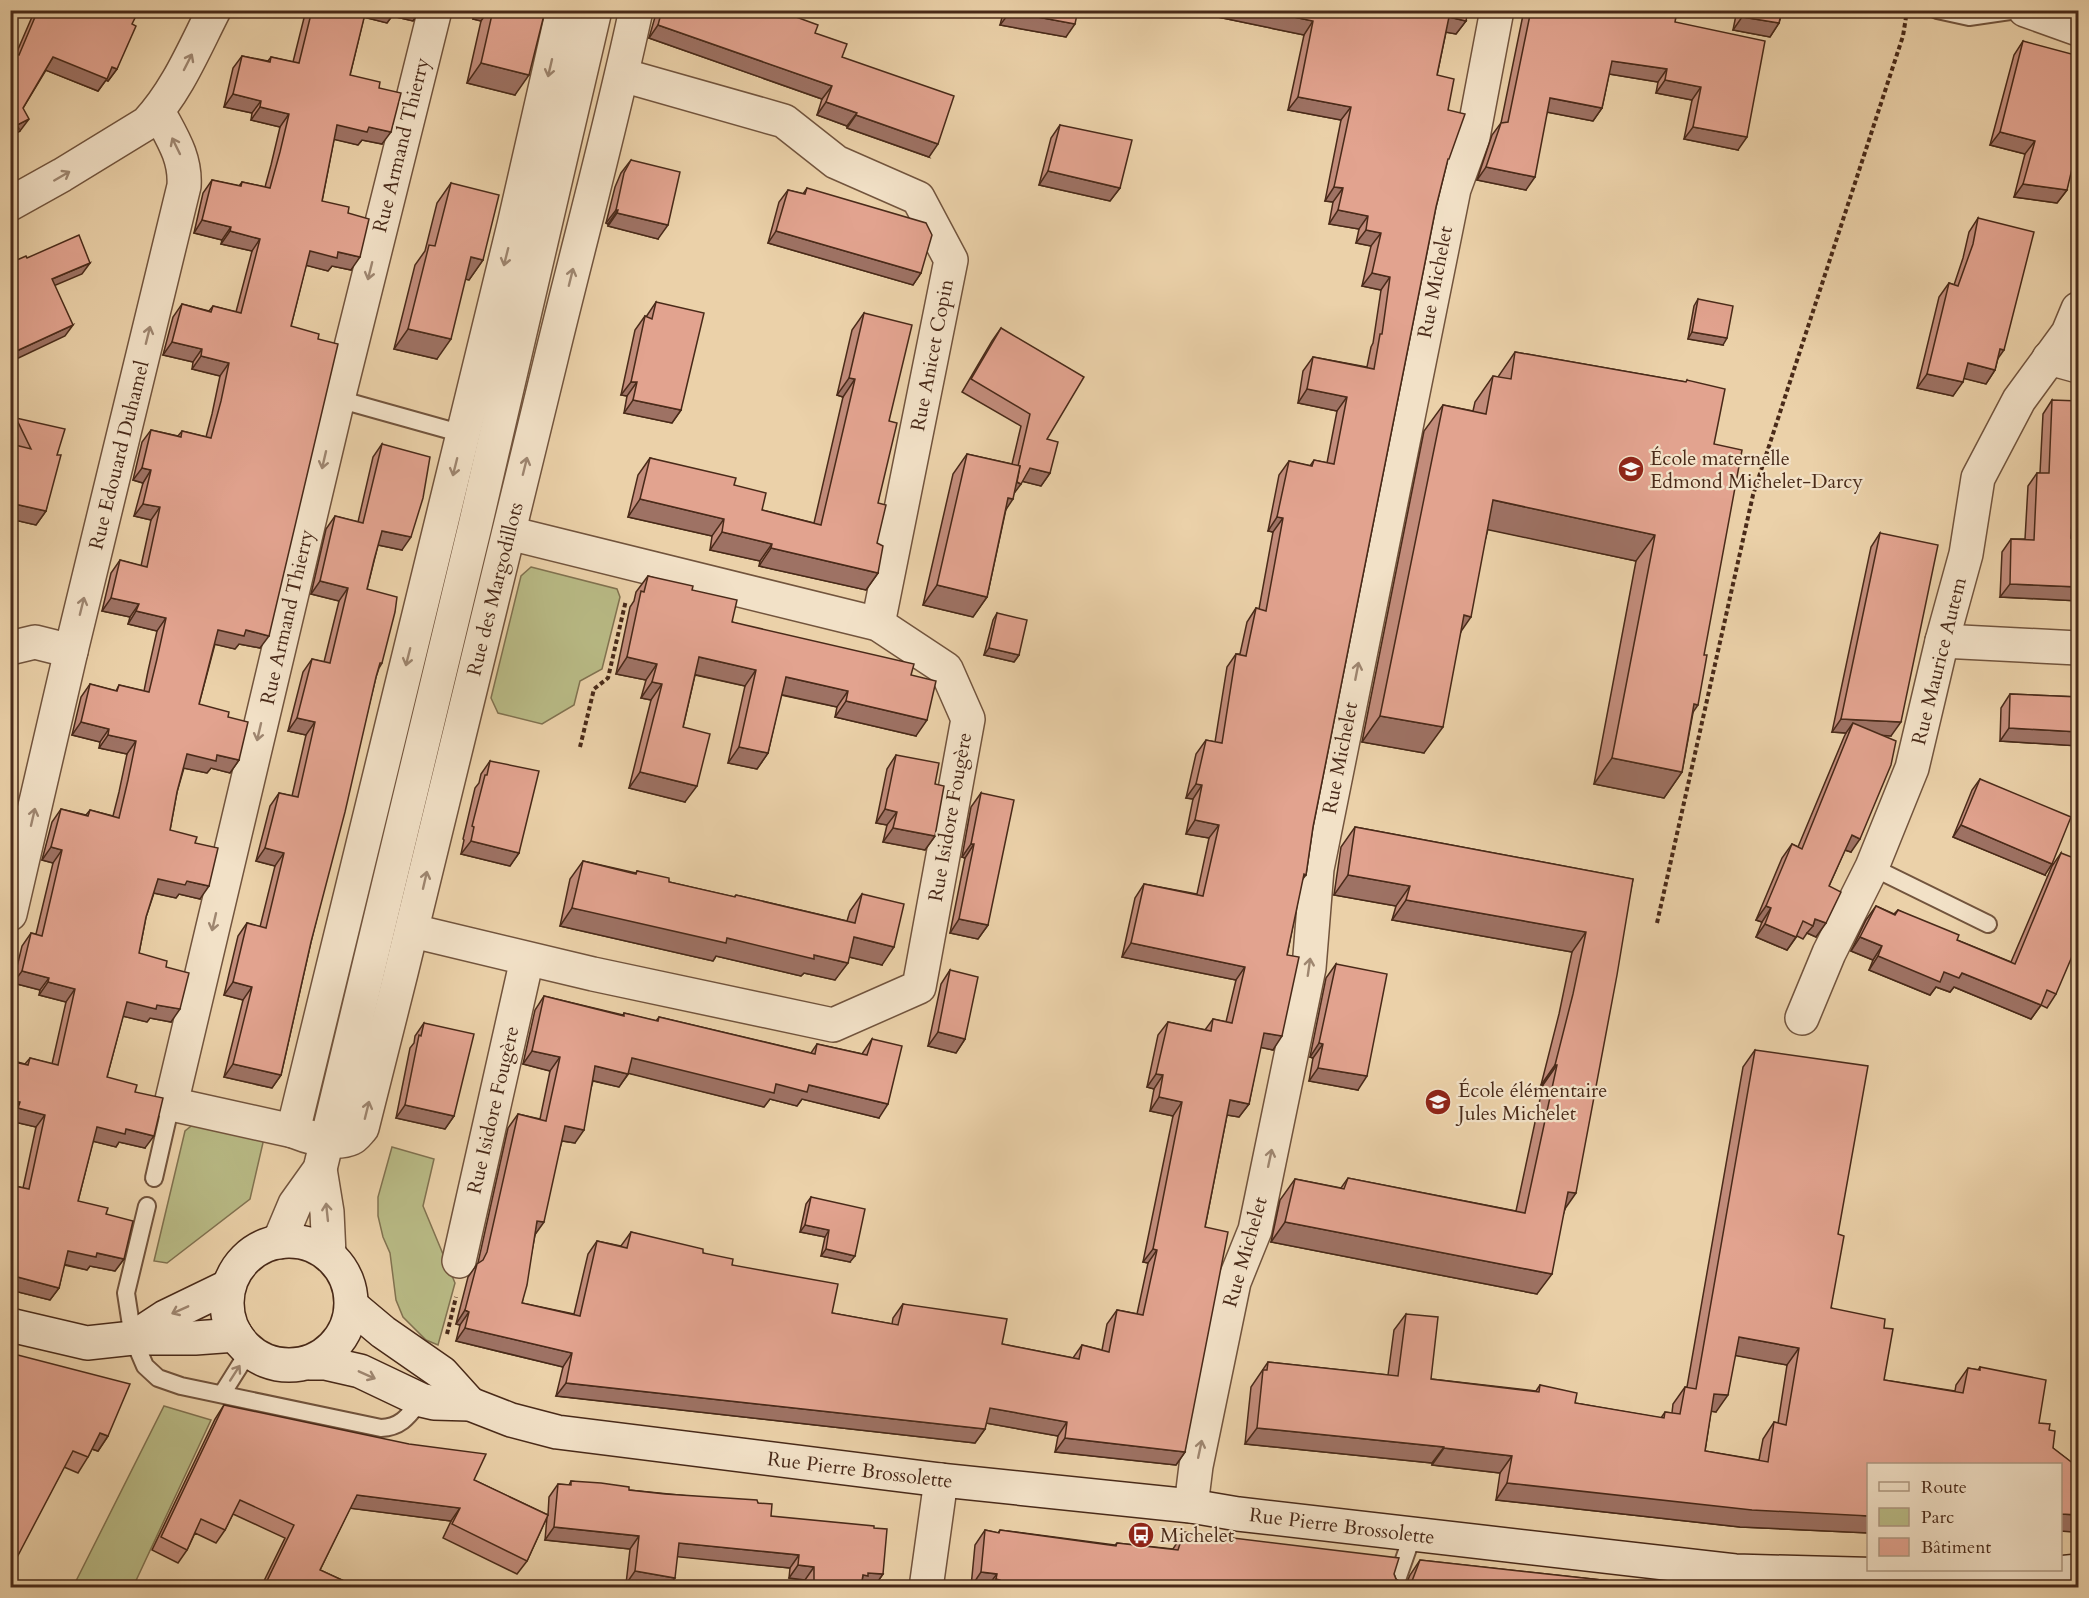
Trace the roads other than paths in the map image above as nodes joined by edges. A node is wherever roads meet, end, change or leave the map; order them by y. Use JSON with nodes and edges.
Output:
{"nodes":[{"id":1,"x":214,"y":10,"type":"edge"},
{"id":2,"x":435,"y":10,"type":"edge"},
{"id":3,"x":563,"y":10,"type":"edge"},
{"id":4,"x":595,"y":10,"type":"edge"},
{"id":5,"x":636,"y":10,"type":"edge"},
{"id":6,"x":1497,"y":10,"type":"edge"},
{"id":7,"x":1937,"y":10,"type":"edge"},
{"id":8,"x":2017,"y":10,"type":"edge"},
{"id":9,"x":2025,"y":10,"type":"edge"},
{"id":10,"x":2079,"y":29,"type":"edge"},
{"id":11,"x":622,"y":75,"type":"junction"},
{"id":12,"x":158,"y":111,"type":"junction"},
{"id":13,"x":10,"y":204,"type":"edge"},
{"id":14,"x":2079,"y":309,"type":"edge"},
{"id":15,"x":2064,"y":362,"type":"edge"},
{"id":16,"x":338,"y":399,"type":"junction"},
{"id":17,"x":463,"y":434,"type":"junction"},
{"id":18,"x":509,"y":533,"type":"junction"},
{"id":19,"x":878,"y":624,"type":"junction"},
{"id":20,"x":1942,"y":641,"type":"junction"},
{"id":21,"x":10,"y":648,"type":"edge"},
{"id":22,"x":2079,"y":648,"type":"edge"},
{"id":23,"x":71,"y":651,"type":"junction"},
{"id":24,"x":1872,"y":867,"type":"junction"},
{"id":25,"x":10,"y":915,"type":"edge"},
{"id":26,"x":1988,"y":924,"type":"dead end"},
{"id":27,"x":412,"y":931,"type":"junction"},
{"id":28,"x":527,"y":959,"type":"junction"},
{"id":29,"x":1802,"y":1018,"type":"dead end"},
{"id":30,"x":171,"y":1104,"type":"junction"},
{"id":31,"x":293,"y":1131,"type":"junction"},
{"id":32,"x":323,"y":1155,"type":"junction"},
{"id":33,"x":154,"y":1178,"type":"dead end"},
{"id":34,"x":147,"y":1206,"type":"dead end"},
{"id":35,"x":279,"y":1242,"type":"junction"},
{"id":36,"x":329,"y":1255,"type":"junction"},
{"id":37,"x":459,"y":1261,"type":"road end"},
{"id":38,"x":229,"y":1286,"type":"junction"},
{"id":39,"x":352,"y":1306,"type":"junction"},
{"id":40,"x":10,"y":1325,"type":"edge"},
{"id":41,"x":133,"y":1338,"type":"junction"},
{"id":42,"x":242,"y":1343,"type":"junction"},
{"id":43,"x":310,"y":1363,"type":"junction"},
{"id":44,"x":222,"y":1395,"type":"junction"},
{"id":45,"x":421,"y":1400,"type":"junction"},
{"id":46,"x":470,"y":1404,"type":"junction"},
{"id":47,"x":941,"y":1480,"type":"junction"},
{"id":48,"x":1191,"y":1506,"type":"junction"},
{"id":49,"x":1413,"y":1534,"type":"junction"},
{"id":50,"x":2079,"y":1571,"type":"edge"},
{"id":51,"x":926,"y":1587,"type":"edge"},
{"id":52,"x":1394,"y":1587,"type":"edge"}],
"edges":[{"from":12,"to":1,"type":"street","one_way":true},
{"from":2,"to":16,"type":"street","name":"Rue Armand Thierry","one_way":true},
{"from":3,"to":17,"type":"street","one_way":true},
{"from":4,"to":32,"type":"street","name":"Rue des Margodillots"},
{"from":5,"to":11,"type":"street","name":"Rue des Margodillots"},
{"from":48,"to":6,"type":"street","name":"Rue Michelet","one_way":true},
{"from":7,"to":8,"type":"lane"},
{"from":9,"to":10,"type":"street"},
{"from":18,"to":11,"type":"street","name":"Rue des Margodillots","one_way":true},
{"from":11,"to":19,"type":"street","name":"Rue Anicet Copin"},
{"from":13,"to":12,"type":"street","one_way":true},
{"from":23,"to":12,"type":"street","name":"Rue Edouard Duhamel","one_way":true},
{"from":14,"to":15,"type":"street","name":"Rue Maurice Autem"},
{"from":15,"to":20,"type":"street","name":"Rue Maurice Autem"},
{"from":16,"to":17,"type":"lane"},
{"from":16,"to":30,"type":"street","name":"Rue Armand Thierry","one_way":true},
{"from":17,"to":31,"type":"street","one_way":true},
{"from":18,"to":19,"type":"street","name":"Rue Isidore Fougère"},
{"from":27,"to":18,"type":"street","name":"Rue des Margodillots","one_way":true},
{"from":19,"to":28,"type":"street","name":"Rue Isidore Fougère"},
{"from":20,"to":22,"type":"street"},
{"from":20,"to":24,"type":"street","name":"Rue Maurice Autem"},
{"from":21,"to":23,"type":"street"},
{"from":25,"to":23,"type":"street","name":"Rue Edouard Duhamel","one_way":true},
{"from":24,"to":26,"type":"lane"},
{"from":24,"to":29,"type":"street","name":"Rue Maurice Autem"},
{"from":27,"to":28,"type":"street","name":"Rue Isidore Fougère"},
{"from":32,"to":27,"type":"street","name":"Rue des Margodillots","one_way":true},
{"from":28,"to":37,"type":"street","name":"Rue Isidore Fougère"},
{"from":30,"to":31,"type":"street"},
{"from":30,"to":33,"type":"lane"},
{"from":31,"to":32,"type":"street","name":"Rue des Margodillots"},
{"from":32,"to":35,"type":"street","name":"Rue des Margodillots"},
{"from":36,"to":32,"type":"street","name":"Rue des Margodillots","one_way":true},
{"from":34,"to":41,"type":"lane"},
{"from":35,"to":36,"type":"street"},
{"from":35,"to":38,"type":"street"},
{"from":36,"to":39,"type":"street"},
{"from":38,"to":41,"type":"street","one_way":true},
{"from":38,"to":42,"type":"street"},
{"from":39,"to":43,"type":"street"},
{"from":39,"to":46,"type":"street","name":"Rue Pierre Brossolette"},
{"from":40,"to":41,"type":"street"},
{"from":41,"to":42,"type":"street"},
{"from":41,"to":44,"type":"lane"},
{"from":42,"to":43,"type":"street"},
{"from":44,"to":42,"type":"lane","one_way":true},
{"from":43,"to":45,"type":"street","name":"Rue Pierre Brossolette","one_way":true},
{"from":44,"to":45,"type":"lane"},
{"from":45,"to":46,"type":"street","name":"Rue Pierre Brossolette"},
{"from":46,"to":47,"type":"street","name":"Rue Pierre Brossolette"},
{"from":47,"to":48,"type":"street","name":"Rue Pierre Brossolette"},
{"from":47,"to":51,"type":"street"},
{"from":48,"to":49,"type":"street","name":"Rue Pierre Brossolette"},
{"from":49,"to":50,"type":"street","name":"Rue Pierre Brossolette"},
{"from":49,"to":52,"type":"lane"}]}
